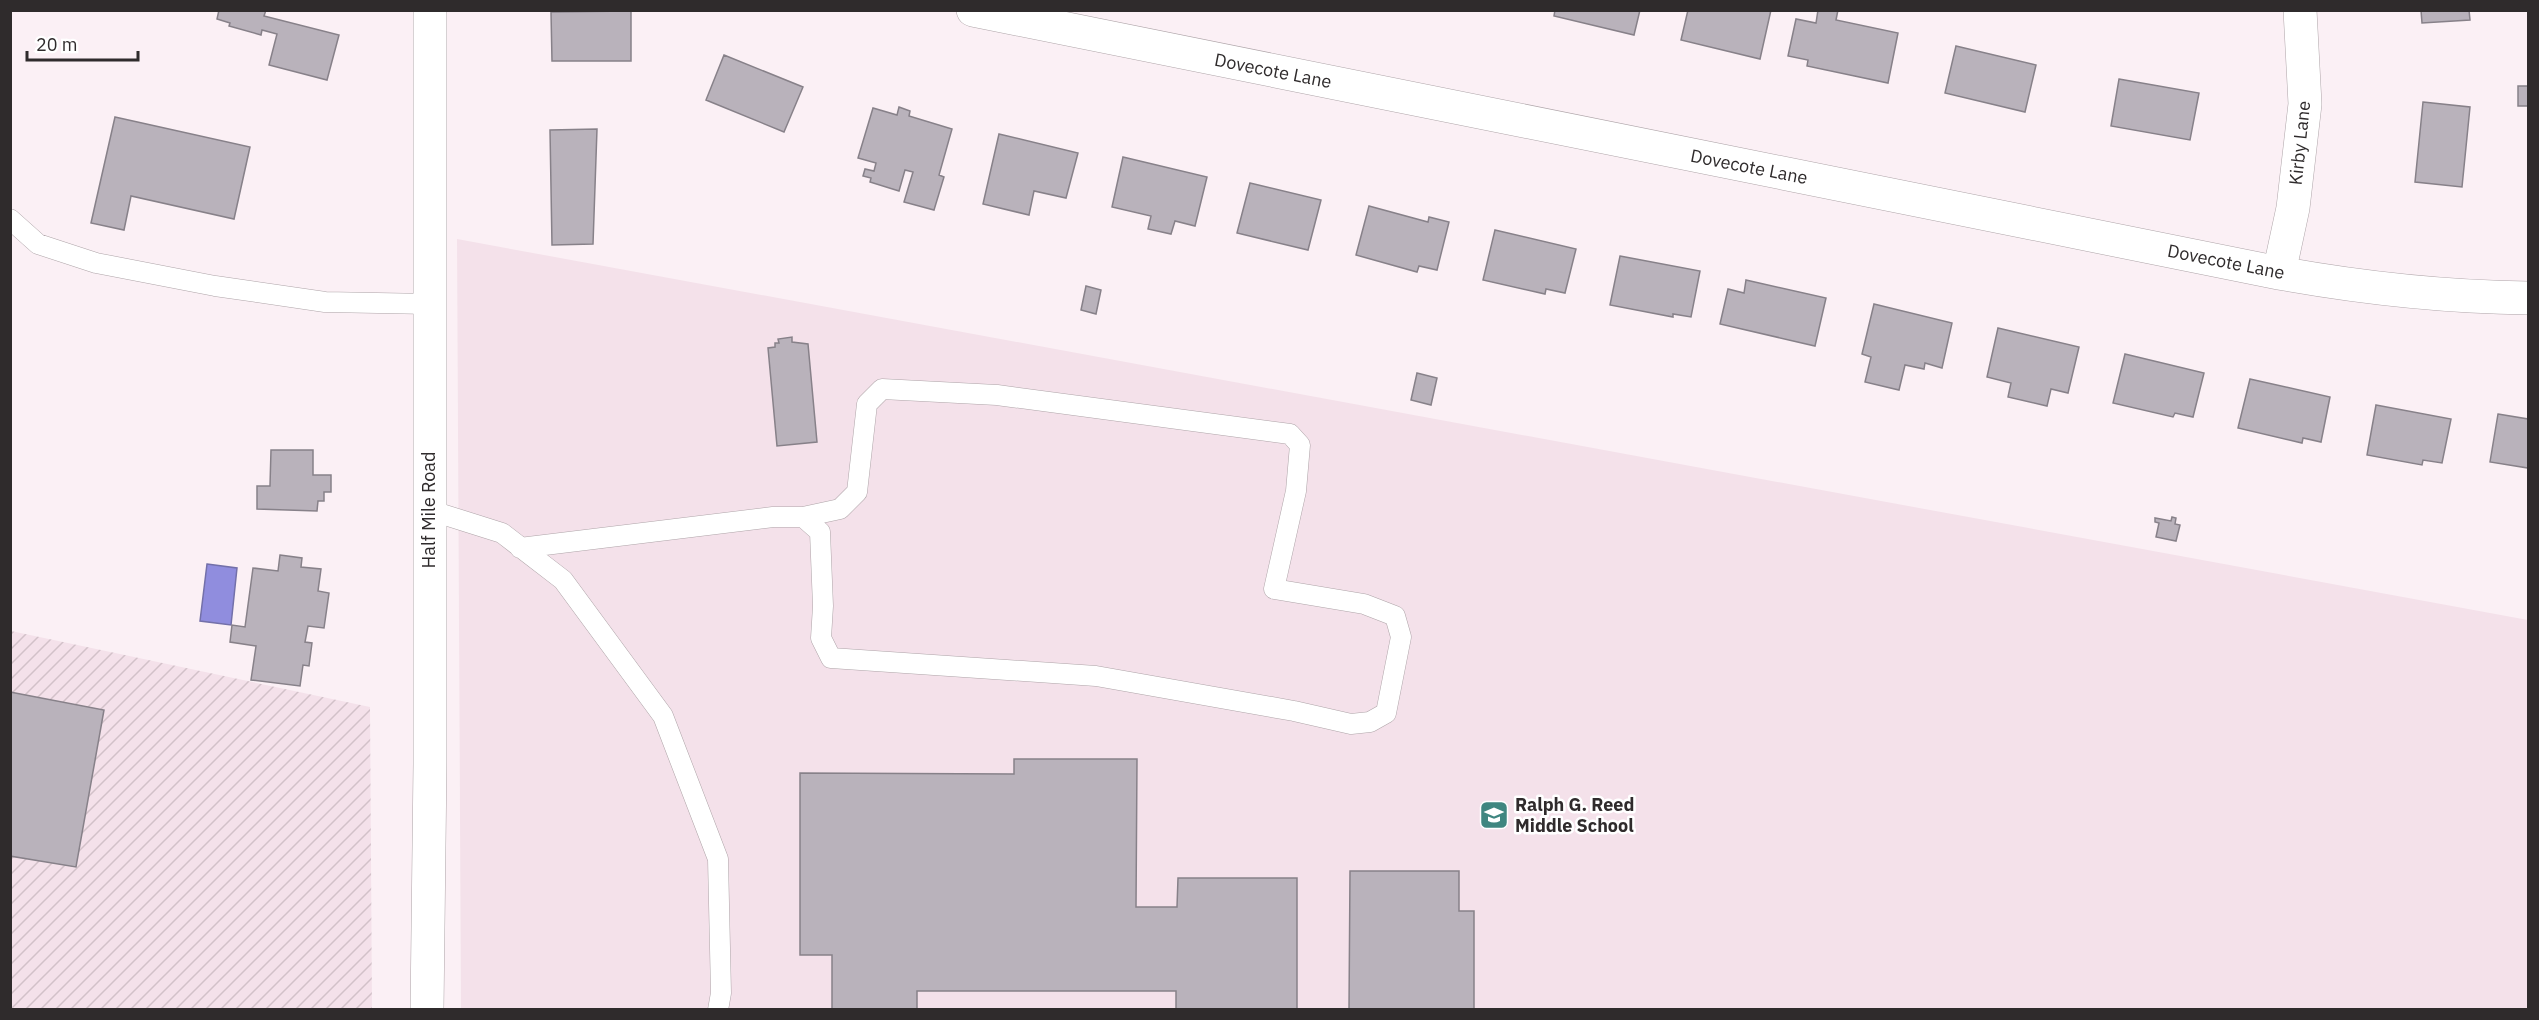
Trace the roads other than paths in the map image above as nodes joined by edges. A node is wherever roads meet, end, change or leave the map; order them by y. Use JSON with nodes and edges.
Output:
{"nodes":[{"id":1,"x":430,"y":10,"type":"edge"},
{"id":2,"x":973,"y":10,"type":"edge"},
{"id":3,"x":2300,"y":10,"type":"edge"},
{"id":4,"x":10,"y":219,"type":"edge"},
{"id":5,"x":2279,"y":273,"type":"junction"},
{"id":6,"x":2529,"y":298,"type":"edge"},
{"id":7,"x":430,"y":304,"type":"junction"},
{"id":8,"x":429,"y":510,"type":"junction"},
{"id":9,"x":803,"y":517,"type":"junction"},
{"id":10,"x":520,"y":548,"type":"junction"},
{"id":11,"x":427,"y":1010,"type":"edge"},
{"id":12,"x":718,"y":1010,"type":"edge"}],
"edges":[{"from":1,"to":7,"type":"street","name":"Half Mile Road"},
{"from":2,"to":5,"type":"street","name":"Dovecote Lane"},
{"from":3,"to":5,"type":"street","name":"Kirby Lane"},
{"from":4,"to":7,"type":"lane"},
{"from":5,"to":6,"type":"street","name":"Dovecote Lane"},
{"from":7,"to":8,"type":"street","name":"Half Mile Road"},
{"from":8,"to":10,"type":"lane"},
{"from":8,"to":11,"type":"street","name":"Half Mile Road"},
{"from":9,"to":9,"type":"lane"},
{"from":9,"to":10,"type":"lane"},
{"from":10,"to":12,"type":"lane"}]}
